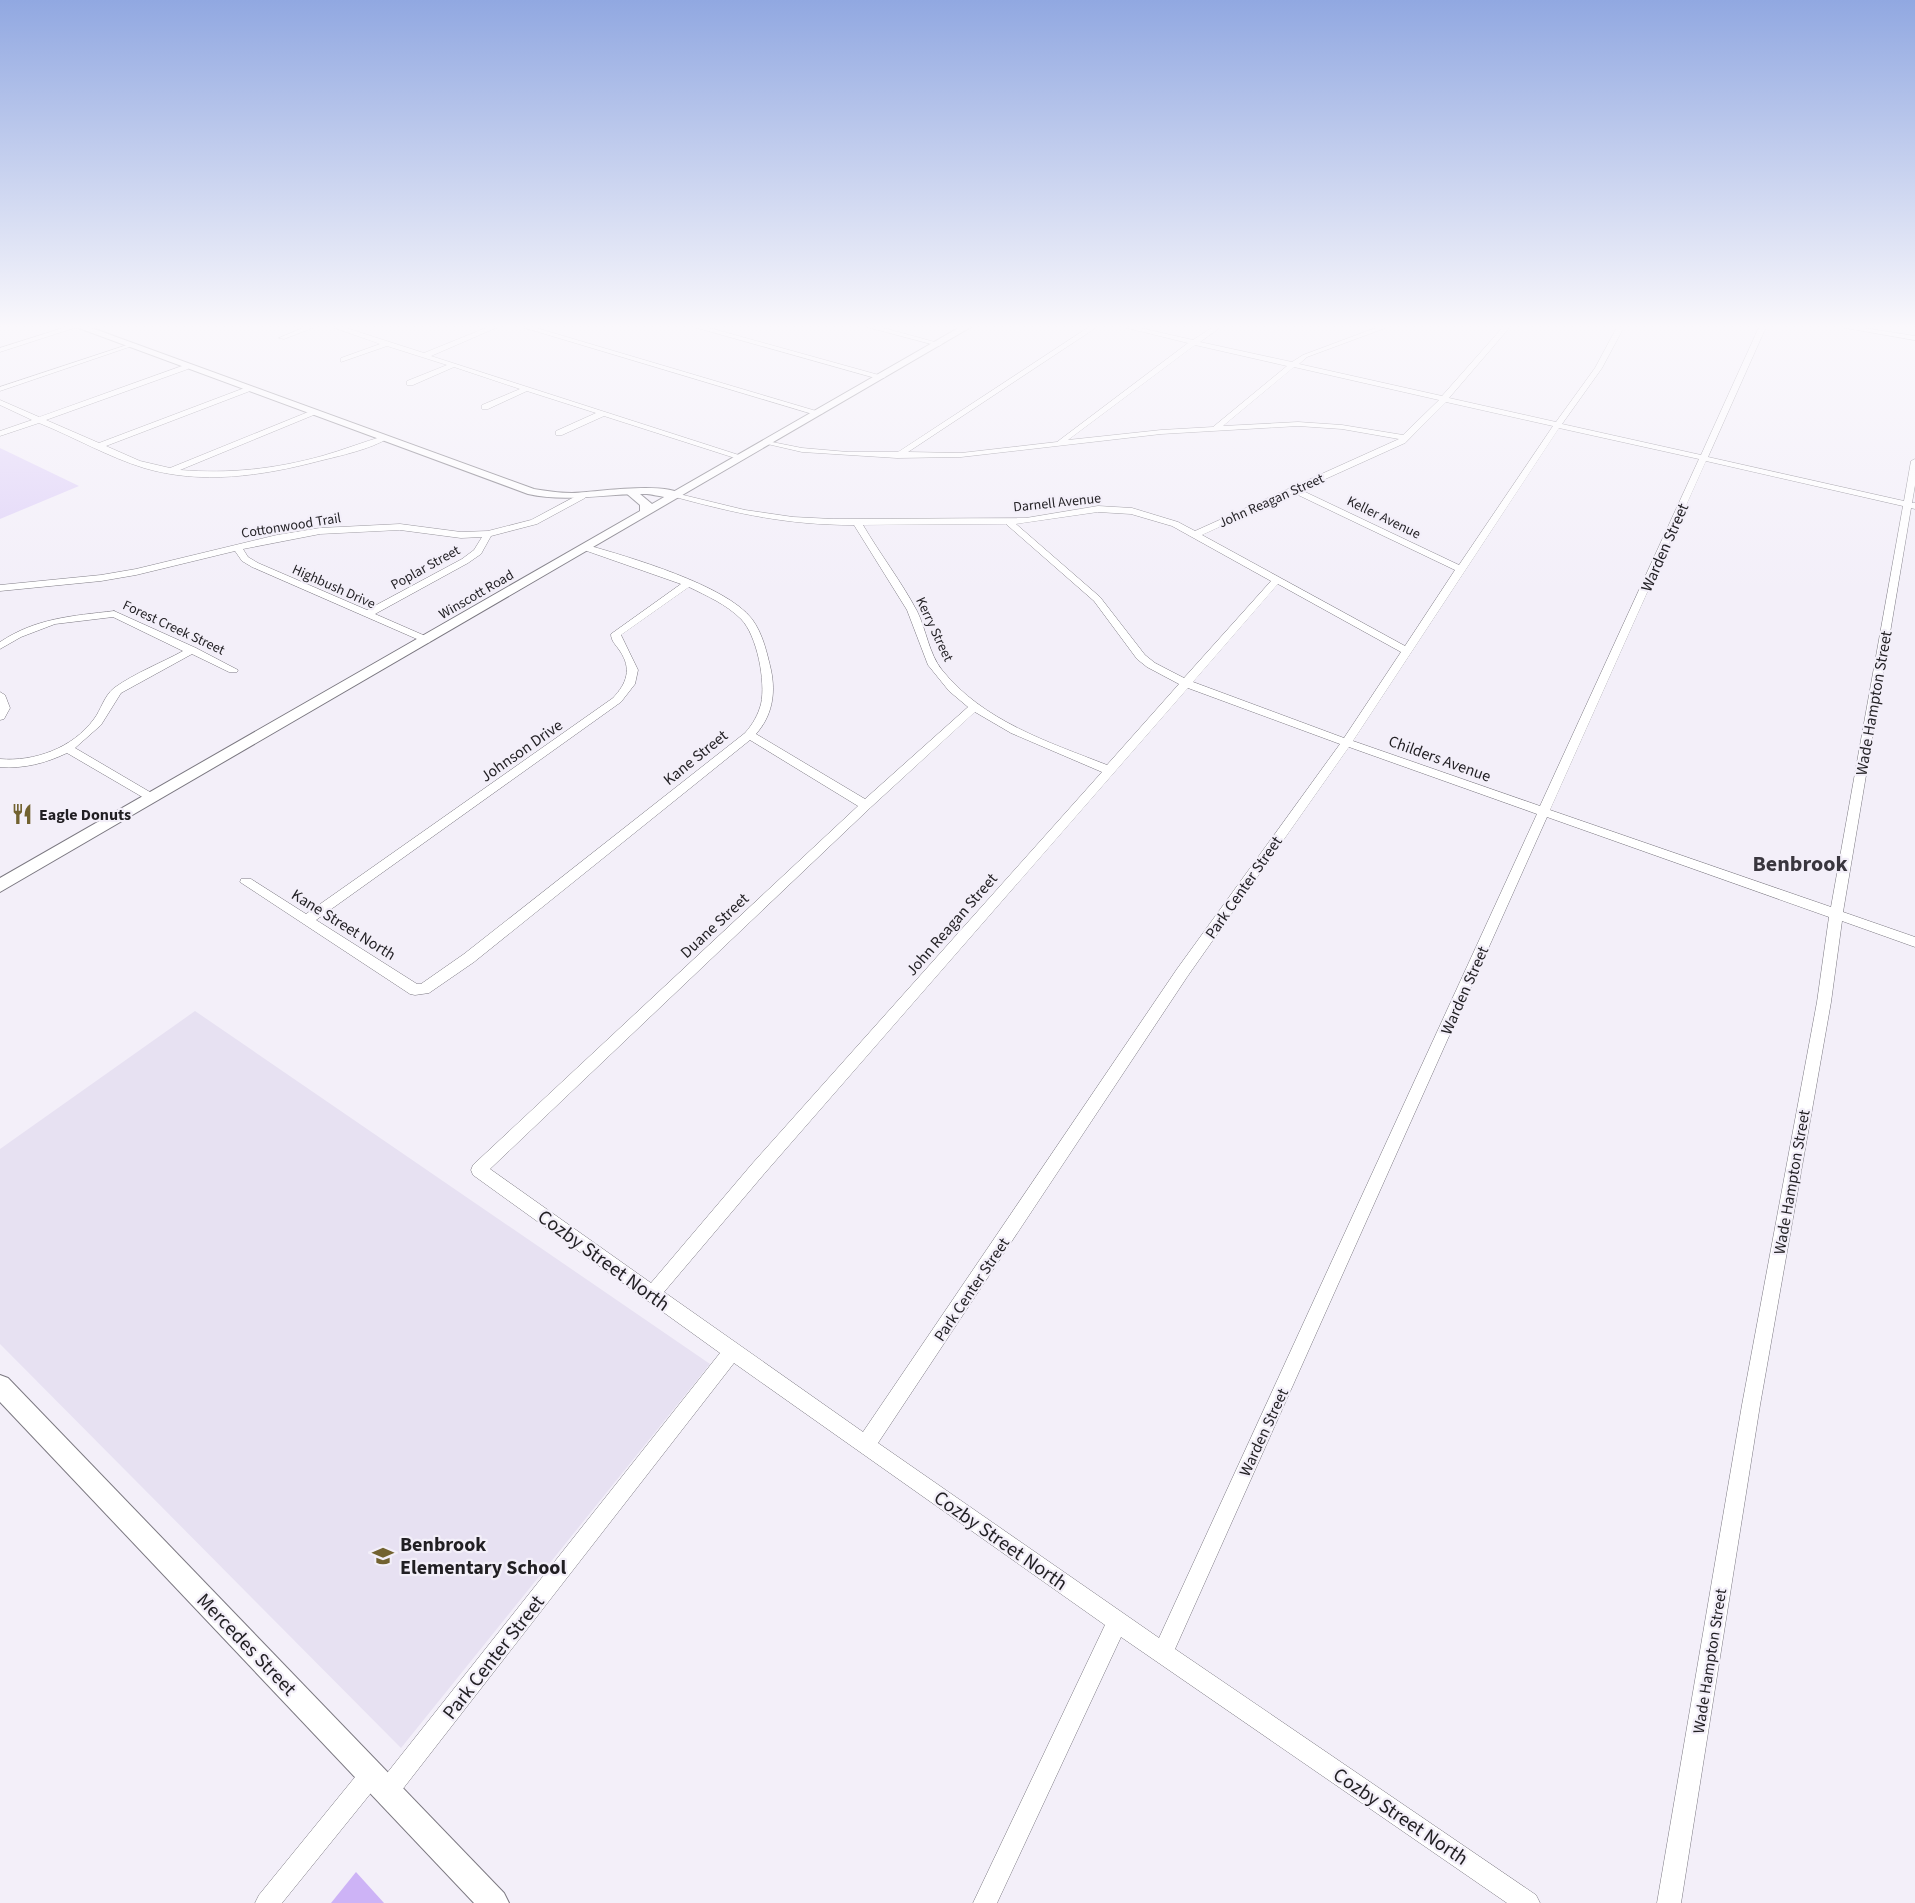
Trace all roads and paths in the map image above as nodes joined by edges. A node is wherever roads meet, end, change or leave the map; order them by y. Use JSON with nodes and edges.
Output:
{"nodes":[{"id":1,"x":30,"y":416,"type":"edge"},
{"id":2,"x":51,"y":416,"type":"edge"},
{"id":3,"x":177,"y":416,"type":"edge"},
{"id":4,"x":304,"y":416,"type":"edge"},
{"id":5,"x":323,"y":416,"type":"edge"},
{"id":6,"x":595,"y":416,"type":"edge"},
{"id":7,"x":615,"y":416,"type":"edge"},
{"id":8,"x":814,"y":416,"type":"edge"},
{"id":9,"x":958,"y":416,"type":"edge"},
{"id":10,"x":1096,"y":416,"type":"edge"},
{"id":11,"x":1231,"y":416,"type":"edge"},
{"id":12,"x":1427,"y":416,"type":"edge"},
{"id":13,"x":1518,"y":416,"type":"edge"},
{"id":14,"x":1565,"y":416,"type":"edge"},
{"id":15,"x":1722,"y":416,"type":"edge"},
{"id":16,"x":39,"y":420,"type":"junction"},
{"id":17,"x":1559,"y":425,"type":"junction"},
{"id":18,"x":1216,"y":428,"type":"junction"},
{"id":19,"x":559,"y":433,"type":"dead end"},
{"id":20,"x":0,"y":434,"type":"edge"},
{"id":21,"x":384,"y":438,"type":"junction"},
{"id":22,"x":1405,"y":438,"type":"junction"},
{"id":23,"x":767,"y":442,"type":"junction"},
{"id":24,"x":1059,"y":444,"type":"junction"},
{"id":25,"x":99,"y":446,"type":"junction"},
{"id":26,"x":897,"y":456,"type":"junction"},
{"id":27,"x":741,"y":457,"type":"junction"},
{"id":28,"x":1702,"y":458,"type":"junction"},
{"id":29,"x":1915,"y":461,"type":"edge"},
{"id":30,"x":171,"y":471,"type":"junction"},
{"id":31,"x":1294,"y":490,"type":"junction"},
{"id":32,"x":630,"y":491,"type":"junction"},
{"id":33,"x":678,"y":495,"type":"junction"},
{"id":34,"x":582,"y":496,"type":"junction"},
{"id":35,"x":1911,"y":505,"type":"edge"},
{"id":36,"x":646,"y":513,"type":"junction"},
{"id":37,"x":1008,"y":521,"type":"junction"},
{"id":38,"x":857,"y":522,"type":"junction"},
{"id":39,"x":488,"y":534,"type":"junction"},
{"id":40,"x":1196,"y":534,"type":"junction"},
{"id":41,"x":237,"y":547,"type":"junction"},
{"id":42,"x":587,"y":548,"type":"junction"},
{"id":43,"x":1462,"y":570,"type":"junction"},
{"id":44,"x":1278,"y":579,"type":"junction"},
{"id":45,"x":687,"y":584,"type":"junction"},
{"id":46,"x":0,"y":588,"type":"edge"},
{"id":47,"x":366,"y":615,"type":"junction"},
{"id":48,"x":426,"y":640,"type":"junction"},
{"id":49,"x":0,"y":646,"type":"edge"},
{"id":50,"x":192,"y":650,"type":"junction"},
{"id":51,"x":1407,"y":651,"type":"junction"},
{"id":52,"x":234,"y":670,"type":"dead end"},
{"id":53,"x":1185,"y":683,"type":"junction"},
{"id":54,"x":0,"y":695,"type":"edge"},
{"id":55,"x":975,"y":706,"type":"junction"},
{"id":56,"x":0,"y":717,"type":"edge"},
{"id":57,"x":749,"y":735,"type":"junction"},
{"id":58,"x":1347,"y":742,"type":"junction"},
{"id":59,"x":66,"y":747,"type":"junction"},
{"id":60,"x":0,"y":763,"type":"edge"},
{"id":61,"x":1108,"y":770,"type":"junction"},
{"id":62,"x":151,"y":798,"type":"junction"},
{"id":63,"x":866,"y":806,"type":"junction"},
{"id":64,"x":1545,"y":812,"type":"junction"},
{"id":65,"x":246,"y":882,"type":"dead end"},
{"id":66,"x":0,"y":886,"type":"edge"},
{"id":67,"x":1836,"y":915,"type":"junction"},
{"id":68,"x":308,"y":920,"type":"junction"},
{"id":69,"x":1915,"y":942,"type":"edge"},
{"id":70,"x":424,"y":989,"type":"joint"},
{"id":71,"x":479,"y":1170,"type":"joint"},
{"id":72,"x":652,"y":1294,"type":"junction"},
{"id":73,"x":732,"y":1352,"type":"junction"},
{"id":74,"x":0,"y":1386,"type":"edge"},
{"id":75,"x":865,"y":1446,"type":"junction"},
{"id":76,"x":1118,"y":1621,"type":"junction"},
{"id":77,"x":1163,"y":1652,"type":"junction"},
{"id":78,"x":380,"y":1782,"type":"junction"},
{"id":79,"x":267,"y":1903,"type":"edge"},
{"id":80,"x":494,"y":1903,"type":"edge"},
{"id":81,"x":985,"y":1903,"type":"edge"},
{"id":82,"x":1528,"y":1903,"type":"edge"},
{"id":83,"x":1669,"y":1903,"type":"edge"}],
"edges":[{"from":1,"to":16,"type":"street"},
{"from":2,"to":16,"type":"street"},
{"from":3,"to":25,"type":"street"},
{"from":4,"to":30,"type":"street"},
{"from":5,"to":21,"type":"street"},
{"from":6,"to":19,"type":"street"},
{"from":7,"to":27,"type":"street"},
{"from":8,"to":23,"type":"main road","name":"Winscott Road"},
{"from":9,"to":26,"type":"street"},
{"from":10,"to":24,"type":"street"},
{"from":11,"to":18,"type":"street"},
{"from":12,"to":22,"type":"street","name":"John Reagan Street"},
{"from":13,"to":17,"type":"street"},
{"from":14,"to":17,"type":"street","name":"Park Center Street"},
{"from":15,"to":28,"type":"street","name":"Warden Street"},
{"from":16,"to":20,"type":"street"},
{"from":16,"to":25,"type":"street"},
{"from":17,"to":28,"type":"street"},
{"from":17,"to":43,"type":"street","name":"Park Center Street"},
{"from":18,"to":22,"type":"street"},
{"from":18,"to":24,"type":"street"},
{"from":21,"to":30,"type":"street"},
{"from":21,"to":34,"type":"street"},
{"from":22,"to":31,"type":"street","name":"John Reagan Street"},
{"from":23,"to":26,"type":"street"},
{"from":23,"to":27,"type":"main road","name":"Winscott Road"},
{"from":24,"to":26,"type":"street"},
{"from":25,"to":30,"type":"street"},
{"from":27,"to":33,"type":"main road","name":"Winscott Road"},
{"from":28,"to":35,"type":"street"},
{"from":28,"to":64,"type":"street","name":"Warden Street"},
{"from":29,"to":35,"type":"street","name":"Wade Hampton Street"},
{"from":31,"to":40,"type":"street","name":"John Reagan Street"},
{"from":31,"to":43,"type":"street","name":"Keller Avenue"},
{"from":32,"to":33,"type":"street"},
{"from":32,"to":34,"type":"street"},
{"from":32,"to":36,"type":"main road"},
{"from":33,"to":36,"type":"main road","name":"Winscott Road"},
{"from":33,"to":38,"type":"street","name":"Darnell Avenue"},
{"from":34,"to":39,"type":"street","name":"Cottonwood Trail"},
{"from":35,"to":67,"type":"street","name":"Wade Hampton Street"},
{"from":36,"to":42,"type":"main road","name":"Winscott Road"},
{"from":37,"to":38,"type":"street","name":"Darnell Avenue"},
{"from":37,"to":40,"type":"street","name":"Darnell Avenue"},
{"from":37,"to":53,"type":"street","name":"Childers Avenue"},
{"from":38,"to":55,"type":"street","name":"Kerry Street"},
{"from":39,"to":41,"type":"street","name":"Cottonwood Trail"},
{"from":39,"to":47,"type":"street","name":"Poplar Street"},
{"from":40,"to":44,"type":"street","name":"Darnell Avenue"},
{"from":41,"to":46,"type":"street","name":"Cottonwood Trail"},
{"from":41,"to":47,"type":"street","name":"Highbush Drive"},
{"from":42,"to":45,"type":"street","name":"Kane Street"},
{"from":42,"to":48,"type":"main road","name":"Winscott Road"},
{"from":43,"to":51,"type":"street","name":"Park Center Street"},
{"from":44,"to":51,"type":"street","name":"Darnell Avenue"},
{"from":44,"to":53,"type":"street","name":"John Reagan Street"},
{"from":45,"to":57,"type":"street","name":"Kane Street"},
{"from":45,"to":68,"type":"street","name":"Johnson Drive"},
{"from":47,"to":48,"type":"street","name":"Highbush Drive"},
{"from":48,"to":62,"type":"main road","name":"Winscott Road"},
{"from":49,"to":50,"type":"street","name":"Forest Creek Street"},
{"from":50,"to":52,"type":"street","name":"Forest Creek Street"},
{"from":50,"to":59,"type":"street"},
{"from":51,"to":58,"type":"street","name":"Park Center Street"},
{"from":53,"to":58,"type":"street","name":"Childers Avenue"},
{"from":53,"to":61,"type":"street","name":"John Reagan Street"},
{"from":54,"to":56,"type":"street"},
{"from":55,"to":61,"type":"street","name":"Kerry Street"},
{"from":55,"to":63,"type":"street","name":"Duane Street"},
{"from":57,"to":63,"type":"street"},
{"from":57,"to":70,"type":"street","name":"Kane Street"},
{"from":58,"to":64,"type":"street","name":"Childers Avenue"},
{"from":58,"to":75,"type":"street","name":"Park Center Street"},
{"from":59,"to":60,"type":"street"},
{"from":59,"to":62,"type":"street"},
{"from":61,"to":72,"type":"street","name":"John Reagan Street"},
{"from":62,"to":66,"type":"main road","name":"Winscott Road"},
{"from":63,"to":71,"type":"street","name":"Duane Street"},
{"from":64,"to":67,"type":"street","name":"Childers Avenue"},
{"from":64,"to":77,"type":"street","name":"Warden Street"},
{"from":65,"to":68,"type":"street","name":"Kane Street North"},
{"from":67,"to":69,"type":"street","name":"Childers Avenue"},
{"from":67,"to":83,"type":"street","name":"Wade Hampton Street"},
{"from":68,"to":70,"type":"street","name":"Kane Street North"},
{"from":71,"to":72,"type":"street","name":"Cozby Street North"},
{"from":72,"to":73,"type":"street","name":"Cozby Street North"},
{"from":73,"to":75,"type":"street","name":"Cozby Street North"},
{"from":73,"to":78,"type":"street","name":"Park Center Street"},
{"from":74,"to":78,"type":"street","name":"Mercedes Street"},
{"from":75,"to":76,"type":"street","name":"Cozby Street North"},
{"from":76,"to":77,"type":"street","name":"Cozby Street North"},
{"from":76,"to":81,"type":"street"},
{"from":77,"to":82,"type":"street","name":"Cozby Street North"},
{"from":78,"to":79,"type":"street","name":"Park Center Street"},
{"from":78,"to":80,"type":"street","name":"Mercedes Street"}]}
